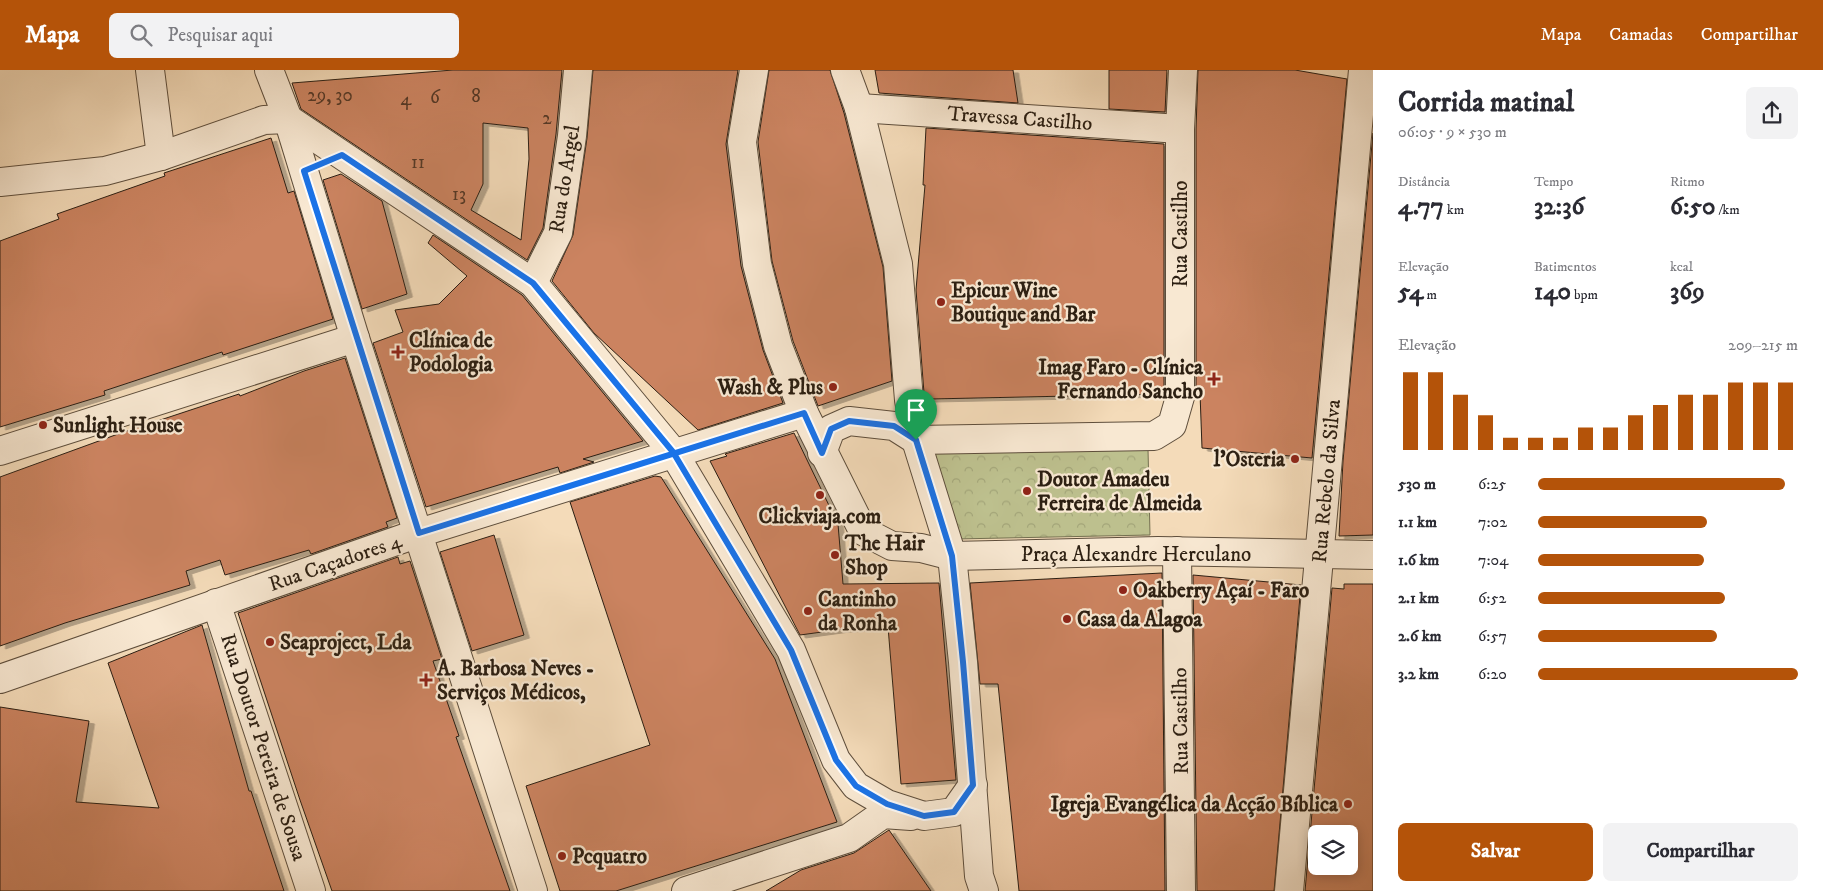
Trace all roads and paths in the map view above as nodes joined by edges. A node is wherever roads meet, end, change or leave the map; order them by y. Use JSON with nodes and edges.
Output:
{"nodes":[{"id":1,"x":150,"y":70,"type":"edge"},
{"id":2,"x":269,"y":70,"type":"edge"},
{"id":3,"x":578,"y":70,"type":"edge"},
{"id":4,"x":754,"y":70,"type":"edge"},
{"id":5,"x":845,"y":70,"type":"edge"},
{"id":6,"x":1183,"y":70,"type":"edge"},
{"id":7,"x":1362,"y":70,"type":"edge"},
{"id":8,"x":859,"y":108,"type":"junction"},
{"id":9,"x":288,"y":120,"type":"junction"},
{"id":10,"x":1180,"y":129,"type":"junction"},
{"id":11,"x":342,"y":155,"type":"junction"},
{"id":12,"x":161,"y":156,"type":"junction"},
{"id":13,"x":304,"y":171,"type":"junction"},
{"id":14,"x":0,"y":182,"type":"edge"},
{"id":15,"x":533,"y":283,"type":"junction"},
{"id":16,"x":355,"y":338,"type":"junction"},
{"id":17,"x":804,"y":413,"type":"junction"},
{"id":18,"x":916,"y":440,"type":"junction"},
{"id":19,"x":0,"y":451,"type":"edge"},
{"id":20,"x":673,"y":452,"type":"junction"},
{"id":21,"x":822,"y":453,"type":"junction"},
{"id":22,"x":938,"y":510,"type":"junction"},
{"id":23,"x":419,"y":533,"type":"junction"},
{"id":24,"x":916,"y":548,"type":"junction"},
{"id":25,"x":1177,"y":551,"type":"junction"},
{"id":26,"x":1319,"y":555,"type":"junction"},
{"id":27,"x":1373,"y":555,"type":"edge"},
{"id":28,"x":952,"y":556,"type":"junction"},
{"id":29,"x":216,"y":603,"type":"junction"},
{"id":30,"x":0,"y":678,"type":"edge"},
{"id":31,"x":973,"y":785,"type":"junction"},
{"id":32,"x":924,"y":816,"type":"junction"},
{"id":33,"x":717,"y":886,"type":"edge"},
{"id":34,"x":312,"y":891,"type":"edge"},
{"id":35,"x":533,"y":891,"type":"edge"},
{"id":36,"x":686,"y":891,"type":"edge"},
{"id":37,"x":984,"y":891,"type":"edge"},
{"id":38,"x":1181,"y":891,"type":"edge"},
{"id":39,"x":1289,"y":891,"type":"edge"}],
"edges":[{"from":1,"to":12,"type":"street"},
{"from":2,"to":9,"type":"street"},
{"from":3,"to":15,"type":"street","name":"Rua do Argel"},
{"from":4,"to":17,"type":"street","name":"Praça Alexandre Herculano"},
{"from":5,"to":8,"type":"street"},
{"from":6,"to":10,"type":"street","name":"Rua Castilho"},
{"from":7,"to":26,"type":"street","name":"Rua Rebelo da Silva"},
{"from":8,"to":10,"type":"street","name":"Travessa Castilho"},
{"from":8,"to":18,"type":"street"},
{"from":9,"to":11,"type":"street"},
{"from":9,"to":12,"type":"street"},
{"from":9,"to":13,"type":"street"},
{"from":10,"to":18,"type":"street","name":"Rua Castilho"},
{"from":11,"to":13,"type":"street"},
{"from":11,"to":15,"type":"street"},
{"from":12,"to":14,"type":"street"},
{"from":13,"to":16,"type":"street"},
{"from":15,"to":20,"type":"street"},
{"from":16,"to":19,"type":"street"},
{"from":16,"to":23,"type":"street"},
{"from":17,"to":20,"type":"street","name":"Rua Caçadores 4"},
{"from":17,"to":21,"type":"street","name":"Praça Alexandre Herculano"},
{"from":18,"to":21,"type":"street"},
{"from":18,"to":22,"type":"street"},
{"from":20,"to":23,"type":"street","name":"Rua Caçadores 4"},
{"from":20,"to":32,"type":"street"},
{"from":21,"to":24,"type":"street","name":"Praça Alexandre Herculano"},
{"from":22,"to":24,"type":"street"},
{"from":22,"to":28,"type":"street"},
{"from":23,"to":29,"type":"street","name":"Rua Caçadores 4"},
{"from":23,"to":35,"type":"street"},
{"from":24,"to":28,"type":"street","name":"Praça Alexandre Herculano"},
{"from":25,"to":26,"type":"street","name":"Praça Alexandre Herculano"},
{"from":25,"to":28,"type":"street","name":"Praça Alexandre Herculano"},
{"from":25,"to":38,"type":"street","name":"Rua Castilho"},
{"from":26,"to":27,"type":"street","name":"Praça Alexandre Herculano"},
{"from":26,"to":39,"type":"street","name":"Rua Rebelo da Silva"},
{"from":28,"to":31,"type":"street"},
{"from":29,"to":30,"type":"street","name":"Rua Caçadores 4"},
{"from":29,"to":34,"type":"street","name":"Rua Doutor Pereira de Sousa"},
{"from":31,"to":32,"type":"street"},
{"from":31,"to":37,"type":"street"},
{"from":32,"to":33,"type":"street"},
{"from":33,"to":36,"type":"street"}]}
